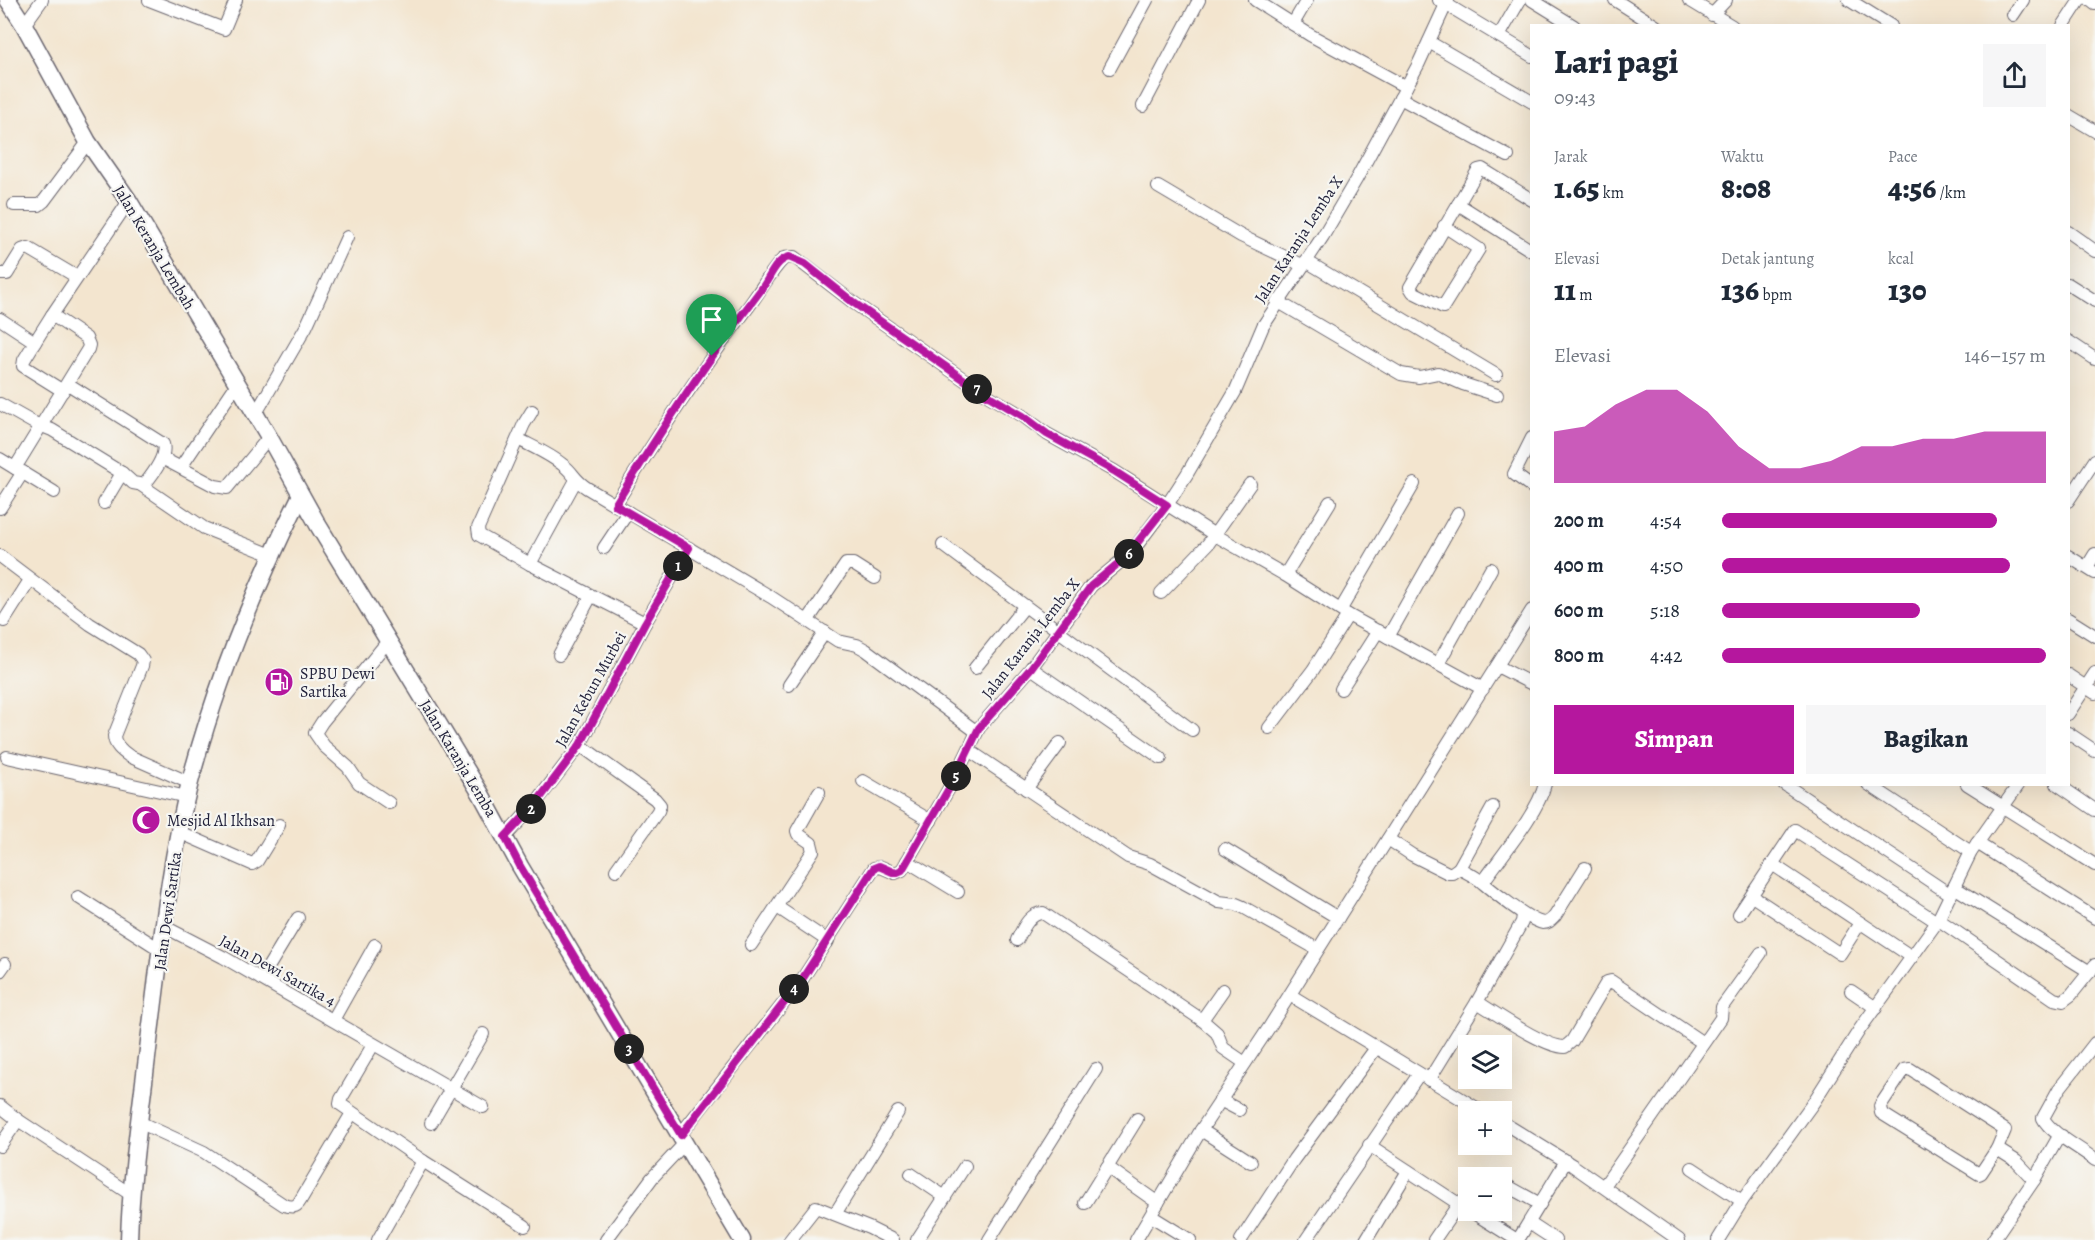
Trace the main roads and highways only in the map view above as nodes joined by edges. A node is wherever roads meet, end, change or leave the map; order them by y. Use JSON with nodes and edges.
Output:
{"nodes":[{"id":1,"x":8,"y":0,"type":"edge"},
{"id":2,"x":301,"y":495,"type":"junction"},
{"id":3,"x":318,"y":525,"type":"junction"},
{"id":4,"x":285,"y":527,"type":"junction"},
{"id":5,"x":129,"y":1240,"type":"edge"},
{"id":6,"x":742,"y":1240,"type":"edge"}],
"edges":[{"from":1,"to":2,"type":"main road","name":"Jalan Keranja Lembah"},
{"from":2,"to":3,"type":"main road","name":"Jalan Karanja Lemba"},
{"from":2,"to":4,"type":"main road","name":"Jalan Dewi Sartika"},
{"from":3,"to":4,"type":"main road"},
{"from":3,"to":6,"type":"main road","name":"Jalan Karanja Lemba"},
{"from":4,"to":5,"type":"main road","name":"Jalan Dewi Sartika"}]}
